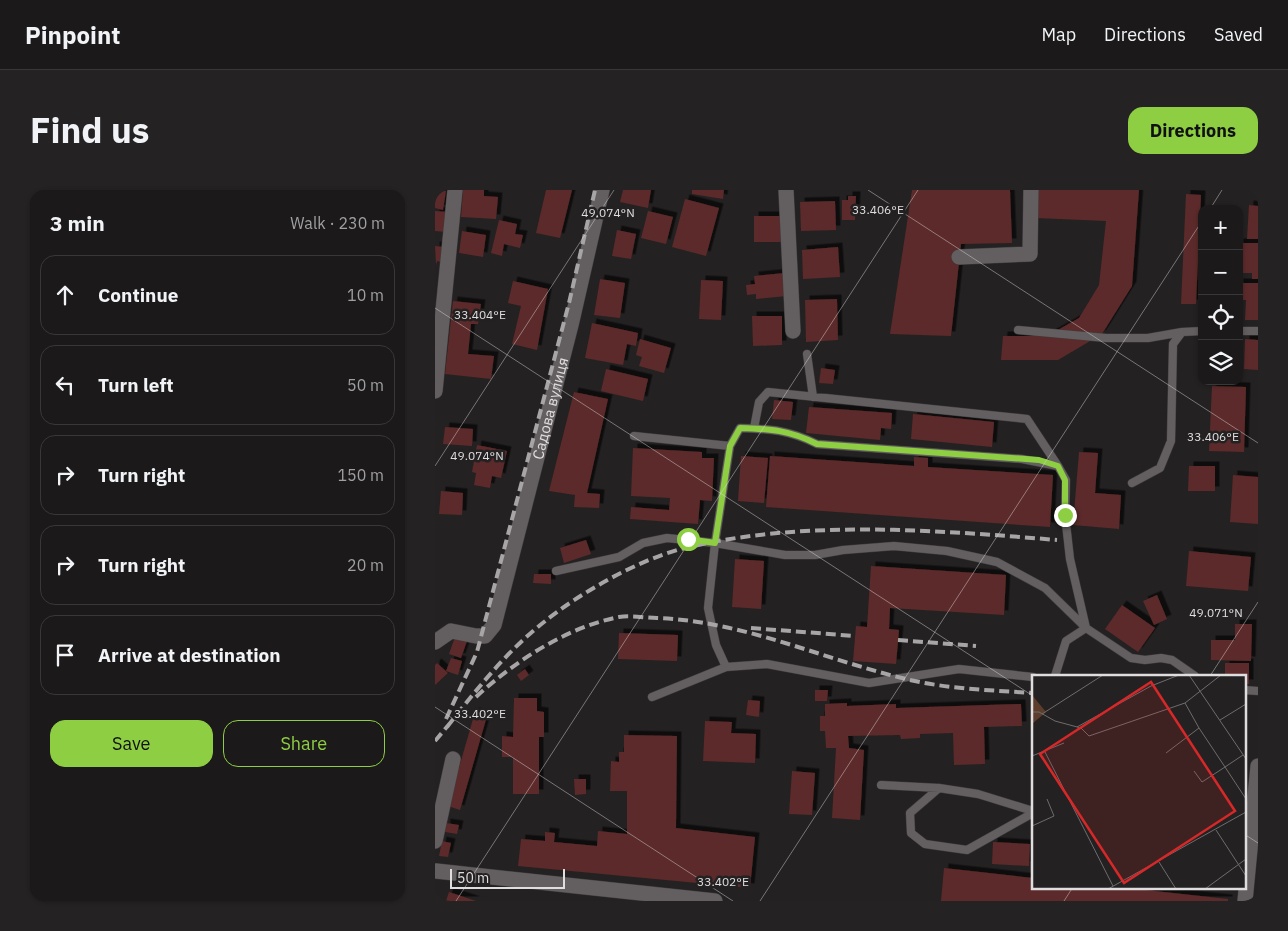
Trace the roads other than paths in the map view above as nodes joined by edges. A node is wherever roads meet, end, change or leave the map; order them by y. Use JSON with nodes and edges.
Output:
{"nodes":[{"id":1,"x":455,"y":190,"type":"edge"},
{"id":2,"x":602,"y":190,"type":"edge"},
{"id":3,"x":786,"y":190,"type":"edge"},
{"id":4,"x":1031,"y":190,"type":"edge"},
{"id":5,"x":959,"y":257,"type":"dead end"},
{"id":6,"x":1018,"y":330,"type":"dead end"},
{"id":7,"x":793,"y":331,"type":"dead end"},
{"id":8,"x":1243,"y":331,"type":"edge"},
{"id":9,"x":1258,"y":331,"type":"edge"},
{"id":10,"x":1183,"y":332,"type":"junction"},
{"id":11,"x":1198,"y":332,"type":"edge"},
{"id":12,"x":807,"y":354,"type":"dead end"},
{"id":13,"x":435,"y":390,"type":"edge"},
{"id":14,"x":813,"y":397,"type":"junction"},
{"id":15,"x":754,"y":428,"type":"junction"},
{"id":16,"x":634,"y":436,"type":"dead end"},
{"id":17,"x":730,"y":446,"type":"junction"},
{"id":18,"x":1058,"y":466,"type":"junction"},
{"id":19,"x":1133,"y":483,"type":"dead end"},
{"id":20,"x":715,"y":543,"type":"junction"},
{"id":21,"x":556,"y":571,"type":"dead end"},
{"id":22,"x":1086,"y":628,"type":"junction"},
{"id":23,"x":435,"y":642,"type":"edge"},
{"id":24,"x":726,"y":667,"type":"junction"},
{"id":25,"x":1055,"y":675,"type":"edge"},
{"id":26,"x":1194,"y":675,"type":"edge"},
{"id":27,"x":1032,"y":678,"type":"edge"},
{"id":28,"x":652,"y":697,"type":"dead end"},
{"id":29,"x":453,"y":759,"type":"dead end"},
{"id":30,"x":1258,"y":766,"type":"edge"},
{"id":31,"x":881,"y":785,"type":"dead end"},
{"id":32,"x":939,"y":788,"type":"junction"},
{"id":33,"x":1032,"y":812,"type":"edge"},
{"id":34,"x":1032,"y":813,"type":"edge"},
{"id":35,"x":435,"y":841,"type":"edge"},
{"id":36,"x":435,"y":870,"type":"edge"},
{"id":37,"x":715,"y":901,"type":"edge"},
{"id":38,"x":1245,"y":901,"type":"edge"}],
"edges":[{"from":1,"to":13,"type":"street"},
{"from":2,"to":23,"type":"street","name":"Садова вулиця"},
{"from":3,"to":7,"type":"street"},
{"from":4,"to":5,"type":"street"},
{"from":6,"to":10,"type":"lane"},
{"from":8,"to":9,"type":"lane"},
{"from":10,"to":11,"type":"lane"},
{"from":10,"to":19,"type":"lane"},
{"from":12,"to":14,"type":"lane"},
{"from":14,"to":15,"type":"lane"},
{"from":14,"to":18,"type":"lane"},
{"from":15,"to":17,"type":"lane"},
{"from":15,"to":18,"type":"lane"},
{"from":16,"to":17,"type":"lane"},
{"from":17,"to":20,"type":"lane"},
{"from":18,"to":22,"type":"lane"},
{"from":20,"to":21,"type":"lane"},
{"from":20,"to":22,"type":"lane"},
{"from":20,"to":24,"type":"lane"},
{"from":22,"to":25,"type":"lane"},
{"from":22,"to":26,"type":"lane"},
{"from":24,"to":27,"type":"lane"},
{"from":24,"to":28,"type":"lane"},
{"from":29,"to":35,"type":"street"},
{"from":30,"to":38,"type":"street"},
{"from":31,"to":32,"type":"lane"},
{"from":32,"to":33,"type":"lane"},
{"from":32,"to":34,"type":"lane"},
{"from":36,"to":37,"type":"street"}]}
